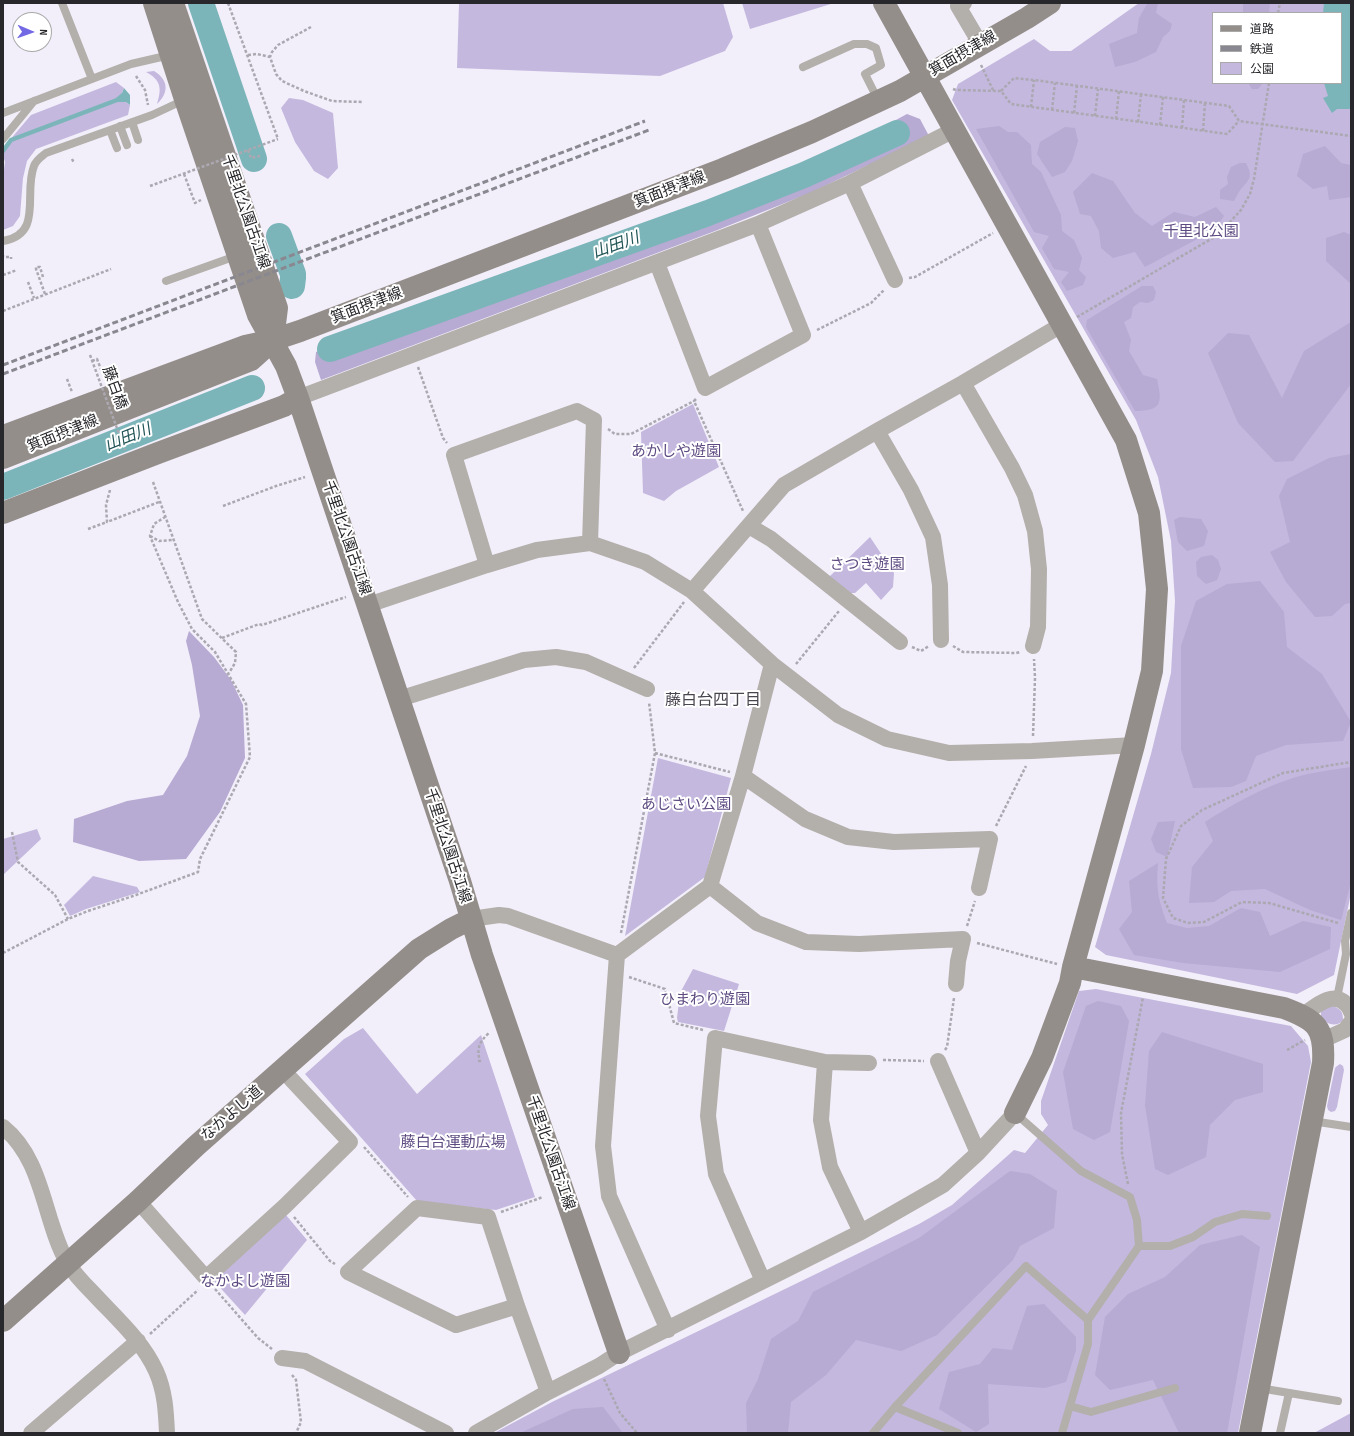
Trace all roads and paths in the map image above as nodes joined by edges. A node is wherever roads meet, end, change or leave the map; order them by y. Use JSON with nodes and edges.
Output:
{"nodes":[{"id":1,"x":62,"y":3,"type":"edge"},
{"id":2,"x":154,"y":3,"type":"edge"},
{"id":3,"x":173,"y":3,"type":"edge"},
{"id":4,"x":228,"y":3,"type":"edge"},
{"id":5,"x":884,"y":3,"type":"edge"},
{"id":6,"x":964,"y":3,"type":"edge"},
{"id":7,"x":1050,"y":3,"type":"edge"},
{"id":8,"x":311,"y":27,"type":"dead end"},
{"id":9,"x":181,"y":54,"type":"junction"},
{"id":10,"x":980,"y":54,"type":"junction"},
{"id":11,"x":248,"y":55,"type":"junction"},
{"id":12,"x":270,"y":57,"type":"junction"},
{"id":13,"x":803,"y":67,"type":"dead end"},
{"id":14,"x":136,"y":76,"type":"dead end"},
{"id":15,"x":925,"y":76,"type":"junction"},
{"id":16,"x":92,"y":79,"type":"junction"},
{"id":17,"x":1034,"y":80,"type":"junction"},
{"id":18,"x":1055,"y":83,"type":"junction"},
{"id":19,"x":1269,"y":84,"type":"edge"},
{"id":20,"x":1077,"y":86,"type":"junction"},
{"id":21,"x":951,"y":88,"type":"dead end"},
{"id":22,"x":1098,"y":89,"type":"junction"},
{"id":23,"x":993,"y":90,"type":"junction"},
{"id":24,"x":1001,"y":91,"type":"junction"},
{"id":25,"x":1119,"y":91,"type":"junction"},
{"id":26,"x":193,"y":92,"type":"junction"},
{"id":27,"x":1141,"y":94,"type":"junction"},
{"id":28,"x":1163,"y":97,"type":"junction"},
{"id":29,"x":35,"y":100,"type":"junction"},
{"id":30,"x":1184,"y":100,"type":"junction"},
{"id":31,"x":878,"y":101,"type":"junction"},
{"id":32,"x":363,"y":102,"type":"dead end"},
{"id":33,"x":1205,"y":103,"type":"junction"},
{"id":34,"x":148,"y":105,"type":"dead end"},
{"id":35,"x":1031,"y":107,"type":"junction"},
{"id":36,"x":1052,"y":110,"type":"junction"},
{"id":37,"x":3,"y":113,"type":"edge"},
{"id":38,"x":1074,"y":113,"type":"junction"},
{"id":39,"x":1095,"y":116,"type":"junction"},
{"id":40,"x":1116,"y":119,"type":"junction"},
{"id":41,"x":1239,"y":121,"type":"junction"},
{"id":42,"x":132,"y":122,"type":"junction"},
{"id":43,"x":1138,"y":122,"type":"junction"},
{"id":44,"x":1160,"y":125,"type":"junction"},
{"id":45,"x":1263,"y":125,"type":"junction"},
{"id":46,"x":120,"y":126,"type":"junction"},
{"id":47,"x":1182,"y":128,"type":"junction"},
{"id":48,"x":110,"y":130,"type":"junction"},
{"id":49,"x":954,"y":130,"type":"junction"},
{"id":50,"x":1202,"y":131,"type":"junction"},
{"id":51,"x":1351,"y":136,"type":"edge"},
{"id":52,"x":3,"y":139,"type":"edge"},
{"id":53,"x":138,"y":140,"type":"dead end"},
{"id":54,"x":127,"y":145,"type":"dead end"},
{"id":55,"x":118,"y":148,"type":"dead end"},
{"id":56,"x":248,"y":150,"type":"junction"},
{"id":57,"x":260,"y":156,"type":"dead end"},
{"id":58,"x":72,"y":159,"type":"dead end"},
{"id":59,"x":74,"y":163,"type":"dead end"},
{"id":60,"x":184,"y":174,"type":"junction"},
{"id":61,"x":850,"y":183,"type":"junction"},
{"id":62,"x":150,"y":186,"type":"dead end"},
{"id":63,"x":201,"y":200,"type":"dead end"},
{"id":64,"x":758,"y":224,"type":"junction"},
{"id":65,"x":1007,"y":224,"type":"junction"},
{"id":66,"x":3,"y":241,"type":"edge"},
{"id":67,"x":3,"y":255,"type":"edge"},
{"id":68,"x":237,"y":256,"type":"junction"},
{"id":69,"x":11,"y":259,"type":"dead end"},
{"id":70,"x":657,"y":263,"type":"junction"},
{"id":71,"x":111,"y":269,"type":"dead end"},
{"id":72,"x":17,"y":270,"type":"dead end"},
{"id":73,"x":3,"y":275,"type":"edge"},
{"id":74,"x":43,"y":277,"type":"dead end"},
{"id":75,"x":895,"y":280,"type":"junction"},
{"id":76,"x":166,"y":281,"type":"dead end"},
{"id":77,"x":28,"y":282,"type":"dead end"},
{"id":78,"x":45,"y":294,"type":"junction"},
{"id":79,"x":34,"y":298,"type":"junction"},
{"id":80,"x":3,"y":310,"type":"edge"},
{"id":81,"x":1069,"y":321,"type":"junction"},
{"id":82,"x":803,"y":335,"type":"junction"},
{"id":83,"x":273,"y":340,"type":"junction"},
{"id":84,"x":413,"y":354,"type":"junction"},
{"id":85,"x":90,"y":356,"type":"dead end"},
{"id":86,"x":92,"y":361,"type":"junction"},
{"id":87,"x":102,"y":372,"type":"dead end"},
{"id":88,"x":67,"y":379,"type":"dead end"},
{"id":89,"x":963,"y":383,"type":"junction"},
{"id":90,"x":705,"y":388,"type":"junction"},
{"id":91,"x":73,"y":396,"type":"dead end"},
{"id":92,"x":298,"y":398,"type":"junction"},
{"id":93,"x":694,"y":401,"type":"junction"},
{"id":94,"x":594,"y":420,"type":"junction"},
{"id":95,"x":877,"y":431,"type":"junction"},
{"id":96,"x":3,"y":436,"type":"edge"},
{"id":97,"x":125,"y":450,"type":"dead end"},
{"id":98,"x":454,"y":455,"type":"junction"},
{"id":99,"x":3,"y":458,"type":"edge"},
{"id":100,"x":308,"y":476,"type":"dead end"},
{"id":101,"x":153,"y":482,"type":"dead end"},
{"id":102,"x":108,"y":484,"type":"dead end"},
{"id":103,"x":159,"y":502,"type":"junction"},
{"id":104,"x":223,"y":506,"type":"dead end"},
{"id":105,"x":3,"y":513,"type":"edge"},
{"id":106,"x":165,"y":517,"type":"junction"},
{"id":107,"x":107,"y":522,"type":"junction"},
{"id":108,"x":749,"y":526,"type":"junction"},
{"id":109,"x":88,"y":530,"type":"dead end"},
{"id":110,"x":150,"y":536,"type":"junction"},
{"id":111,"x":174,"y":540,"type":"junction"},
{"id":112,"x":590,"y":543,"type":"junction"},
{"id":113,"x":488,"y":565,"type":"junction"},
{"id":114,"x":692,"y":591,"type":"junction"},
{"id":115,"x":348,"y":596,"type":"dead end"},
{"id":116,"x":847,"y":601,"type":"junction"},
{"id":117,"x":368,"y":605,"type":"junction"},
{"id":118,"x":222,"y":638,"type":"junction"},
{"id":119,"x":941,"y":640,"type":"joint"},
{"id":120,"x":900,"y":642,"type":"dead end"},
{"id":121,"x":1033,"y":646,"type":"junction"},
{"id":122,"x":772,"y":664,"type":"junction"},
{"id":123,"x":229,"y":674,"type":"junction"},
{"id":124,"x":788,"y":675,"type":"junction"},
{"id":125,"x":625,"y":680,"type":"junction"},
{"id":126,"x":647,"y":689,"type":"joint"},
{"id":127,"x":399,"y":699,"type":"junction"},
{"id":128,"x":1134,"y":745,"type":"junction"},
{"id":129,"x":1032,"y":751,"type":"junction"},
{"id":130,"x":655,"y":753,"type":"junction"},
{"id":131,"x":1351,"y":762,"type":"edge"},
{"id":132,"x":743,"y":776,"type":"junction"},
{"id":133,"x":12,"y":832,"type":"dead end"},
{"id":134,"x":990,"y":839,"type":"junction"},
{"id":135,"x":710,"y":886,"type":"junction"},
{"id":136,"x":979,"y":888,"type":"joint"},
{"id":137,"x":1351,"y":913,"type":"edge"},
{"id":138,"x":68,"y":919,"type":"junction"},
{"id":139,"x":472,"y":919,"type":"junction"},
{"id":140,"x":1348,"y":926,"type":"junction"},
{"id":141,"x":620,"y":934,"type":"dead end"},
{"id":142,"x":963,"y":939,"type":"junction"},
{"id":143,"x":3,"y":953,"type":"edge"},
{"id":144,"x":616,"y":955,"type":"junction"},
{"id":145,"x":1066,"y":966,"type":"junction"},
{"id":146,"x":615,"y":973,"type":"junction"},
{"id":147,"x":956,"y":984,"type":"joint"},
{"id":148,"x":1144,"y":993,"type":"dead end"},
{"id":149,"x":1337,"y":998,"type":"junction"},
{"id":150,"x":1351,"y":1013,"type":"edge"},
{"id":151,"x":1303,"y":1015,"type":"junction"},
{"id":152,"x":489,"y":1033,"type":"dead end"},
{"id":153,"x":715,"y":1038,"type":"junction"},
{"id":154,"x":1315,"y":1040,"type":"junction"},
{"id":155,"x":1287,"y":1050,"type":"dead end"},
{"id":156,"x":938,"y":1061,"type":"junction"},
{"id":157,"x":478,"y":1062,"type":"dead end"},
{"id":158,"x":825,"y":1062,"type":"junction"},
{"id":159,"x":869,"y":1064,"type":"joint"},
{"id":160,"x":283,"y":1070,"type":"junction"},
{"id":161,"x":1016,"y":1113,"type":"junction"},
{"id":162,"x":1311,"y":1120,"type":"junction"},
{"id":163,"x":3,"y":1127,"type":"edge"},
{"id":164,"x":1351,"y":1127,"type":"edge"},
{"id":165,"x":978,"y":1153,"type":"junction"},
{"id":166,"x":544,"y":1197,"type":"dead end"},
{"id":167,"x":1130,"y":1197,"type":"junction"},
{"id":168,"x":138,"y":1201,"type":"junction"},
{"id":169,"x":285,"y":1206,"type":"junction"},
{"id":170,"x":1267,"y":1216,"type":"dead end"},
{"id":171,"x":488,"y":1217,"type":"junction"},
{"id":172,"x":861,"y":1232,"type":"junction"},
{"id":173,"x":1139,"y":1246,"type":"junction"},
{"id":174,"x":68,"y":1264,"type":"junction"},
{"id":175,"x":348,"y":1272,"type":"junction"},
{"id":176,"x":206,"y":1278,"type":"junction"},
{"id":177,"x":763,"y":1281,"type":"junction"},
{"id":178,"x":517,"y":1306,"type":"junction"},
{"id":179,"x":1088,"y":1320,"type":"junction"},
{"id":180,"x":3,"y":1321,"type":"edge"},
{"id":181,"x":668,"y":1330,"type":"junction"},
{"id":182,"x":138,"y":1341,"type":"junction"},
{"id":183,"x":619,"y":1353,"type":"junction"},
{"id":184,"x":282,"y":1358,"type":"junction"},
{"id":185,"x":603,"y":1375,"type":"dead end"},
{"id":186,"x":1176,"y":1388,"type":"dead end"},
{"id":187,"x":1259,"y":1388,"type":"junction"},
{"id":188,"x":548,"y":1392,"type":"junction"},
{"id":189,"x":1289,"y":1393,"type":"junction"},
{"id":190,"x":1338,"y":1401,"type":"dead end"},
{"id":191,"x":1070,"y":1406,"type":"junction"},
{"id":192,"x":895,"y":1407,"type":"junction"},
{"id":193,"x":32,"y":1433,"type":"edge"},
{"id":194,"x":167,"y":1433,"type":"edge"},
{"id":195,"x":296,"y":1433,"type":"edge"},
{"id":196,"x":446,"y":1433,"type":"edge"},
{"id":197,"x":476,"y":1433,"type":"edge"},
{"id":198,"x":637,"y":1433,"type":"edge"},
{"id":199,"x":873,"y":1433,"type":"edge"},
{"id":200,"x":958,"y":1433,"type":"edge"},
{"id":201,"x":1062,"y":1433,"type":"edge"},
{"id":202,"x":1250,"y":1433,"type":"edge"},
{"id":203,"x":1280,"y":1433,"type":"edge"}],
"edges":[{"from":1,"to":16,"type":"lane"},
{"from":2,"to":9,"type":"street"},
{"from":3,"to":9,"type":"street"},
{"from":4,"to":11,"type":"path"},
{"from":5,"to":15,"type":"street"},
{"from":6,"to":10,"type":"street"},
{"from":7,"to":10,"type":"street","name":"箕面摂津線"},
{"from":8,"to":12,"type":"path"},
{"from":9,"to":16,"type":"lane"},
{"from":9,"to":26,"type":"street"},
{"from":10,"to":15,"type":"street","name":"箕面摂津線"},
{"from":10,"to":23,"type":"path"},
{"from":11,"to":12,"type":"path"},
{"from":11,"to":56,"type":"path","bridge":true},
{"from":12,"to":32,"type":"path"},
{"from":13,"to":31,"type":"lane"},
{"from":14,"to":34,"type":"path"},
{"from":15,"to":31,"type":"street","name":"箕面摂津線"},
{"from":15,"to":49,"type":"street"},
{"from":16,"to":29,"type":"lane"},
{"from":17,"to":18,"type":"path"},
{"from":17,"to":24,"type":"path"},
{"from":17,"to":35,"type":"path"},
{"from":18,"to":20,"type":"path"},
{"from":18,"to":36,"type":"path"},
{"from":19,"to":45,"type":"path"},
{"from":20,"to":22,"type":"path"},
{"from":20,"to":38,"type":"path"},
{"from":21,"to":23,"type":"path"},
{"from":22,"to":25,"type":"path"},
{"from":22,"to":39,"type":"path"},
{"from":23,"to":24,"type":"path"},
{"from":24,"to":35,"type":"path"},
{"from":25,"to":27,"type":"path"},
{"from":25,"to":40,"type":"path"},
{"from":26,"to":42,"type":"lane"},
{"from":26,"to":68,"type":"street","name":"千里北公園古江線"},
{"from":26,"to":83,"type":"street","name":"千里北公園古江線"},
{"from":27,"to":28,"type":"path"},
{"from":27,"to":43,"type":"path"},
{"from":28,"to":30,"type":"path"},
{"from":28,"to":44,"type":"path"},
{"from":29,"to":37,"type":"lane"},
{"from":29,"to":52,"type":"lane"},
{"from":30,"to":33,"type":"path"},
{"from":30,"to":47,"type":"path"},
{"from":31,"to":83,"type":"street","name":"箕面摂津線"},
{"from":33,"to":41,"type":"path"},
{"from":33,"to":50,"type":"path"},
{"from":35,"to":36,"type":"path"},
{"from":36,"to":38,"type":"path"},
{"from":38,"to":39,"type":"path"},
{"from":39,"to":40,"type":"path"},
{"from":40,"to":43,"type":"path"},
{"from":41,"to":45,"type":"path"},
{"from":41,"to":50,"type":"path"},
{"from":42,"to":46,"type":"lane"},
{"from":42,"to":53,"type":"lane"},
{"from":43,"to":44,"type":"path"},
{"from":44,"to":47,"type":"path"},
{"from":45,"to":51,"type":"path"},
{"from":45,"to":81,"type":"path"},
{"from":46,"to":48,"type":"lane"},
{"from":46,"to":54,"type":"lane"},
{"from":47,"to":50,"type":"path"},
{"from":48,"to":55,"type":"lane"},
{"from":48,"to":66,"type":"lane"},
{"from":49,"to":61,"type":"street"},
{"from":49,"to":65,"type":"street"},
{"from":56,"to":57,"type":"path"},
{"from":56,"to":60,"type":"path","bridge":true},
{"from":58,"to":59,"type":"path"},
{"from":60,"to":62,"type":"path","bridge":true},
{"from":60,"to":63,"type":"path"},
{"from":61,"to":64,"type":"street"},
{"from":61,"to":75,"type":"street"},
{"from":64,"to":70,"type":"street"},
{"from":64,"to":82,"type":"street"},
{"from":65,"to":75,"type":"path"},
{"from":65,"to":81,"type":"street"},
{"from":67,"to":69,"type":"path"},
{"from":68,"to":76,"type":"lane"},
{"from":68,"to":83,"type":"street","name":"千里北公園古江線"},
{"from":70,"to":84,"type":"street"},
{"from":70,"to":90,"type":"street"},
{"from":71,"to":78,"type":"path"},
{"from":72,"to":73,"type":"path"},
{"from":74,"to":78,"type":"path"},
{"from":75,"to":82,"type":"path"},
{"from":77,"to":79,"type":"path"},
{"from":78,"to":79,"type":"path"},
{"from":79,"to":80,"type":"path"},
{"from":81,"to":89,"type":"street"},
{"from":81,"to":128,"type":"street"},
{"from":82,"to":90,"type":"street"},
{"from":83,"to":92,"type":"street","name":"千里北公園古江線"},
{"from":83,"to":96,"type":"street","name":"箕面摂津線"},
{"from":83,"to":99,"type":"street","name":"箕面摂津線"},
{"from":84,"to":92,"type":"street"},
{"from":84,"to":98,"type":"path"},
{"from":85,"to":86,"type":"path","name":"藤白橋","bridge":true},
{"from":86,"to":87,"type":"path"},
{"from":86,"to":97,"type":"path","name":"藤白橋","bridge":true},
{"from":88,"to":91,"type":"path"},
{"from":89,"to":95,"type":"street"},
{"from":89,"to":121,"type":"street"},
{"from":90,"to":93,"type":"path"},
{"from":92,"to":105,"type":"street"},
{"from":92,"to":117,"type":"street","name":"千里北公園古江線"},
{"from":93,"to":94,"type":"path"},
{"from":93,"to":108,"type":"path"},
{"from":94,"to":98,"type":"street"},
{"from":94,"to":112,"type":"street"},
{"from":95,"to":108,"type":"street"},
{"from":95,"to":119,"type":"street"},
{"from":98,"to":113,"type":"street"},
{"from":100,"to":104,"type":"path"},
{"from":101,"to":103,"type":"path"},
{"from":102,"to":107,"type":"path"},
{"from":103,"to":106,"type":"path"},
{"from":103,"to":107,"type":"path"},
{"from":106,"to":110,"type":"path"},
{"from":106,"to":111,"type":"path"},
{"from":107,"to":109,"type":"path"},
{"from":108,"to":114,"type":"street"},
{"from":108,"to":116,"type":"street"},
{"from":110,"to":111,"type":"path"},
{"from":110,"to":123,"type":"path"},
{"from":111,"to":118,"type":"path"},
{"from":112,"to":113,"type":"street"},
{"from":112,"to":114,"type":"street"},
{"from":113,"to":117,"type":"street"},
{"from":114,"to":122,"type":"street"},
{"from":114,"to":125,"type":"path"},
{"from":115,"to":118,"type":"path"},
{"from":116,"to":120,"type":"street"},
{"from":116,"to":124,"type":"path"},
{"from":117,"to":127,"type":"street","name":"千里北公園古江線"},
{"from":118,"to":123,"type":"path"},
{"from":119,"to":121,"type":"path"},
{"from":121,"to":129,"type":"path"},
{"from":122,"to":124,"type":"street"},
{"from":122,"to":132,"type":"street"},
{"from":123,"to":138,"type":"path"},
{"from":124,"to":129,"type":"street"},
{"from":125,"to":126,"type":"street"},
{"from":125,"to":127,"type":"street"},
{"from":126,"to":130,"type":"path"},
{"from":127,"to":139,"type":"street","name":"千里北公園古江線"},
{"from":128,"to":129,"type":"street"},
{"from":128,"to":145,"type":"street"},
{"from":129,"to":134,"type":"path"},
{"from":130,"to":132,"type":"path"},
{"from":130,"to":141,"type":"path"},
{"from":131,"to":140,"type":"path"},
{"from":132,"to":134,"type":"street"},
{"from":132,"to":135,"type":"street"},
{"from":133,"to":138,"type":"path"},
{"from":134,"to":136,"type":"street"},
{"from":135,"to":142,"type":"street"},
{"from":135,"to":144,"type":"street"},
{"from":136,"to":142,"type":"path"},
{"from":137,"to":140,"type":"lane"},
{"from":138,"to":143,"type":"path"},
{"from":139,"to":144,"type":"street"},
{"from":139,"to":160,"type":"street","name":"なかよし道"},
{"from":139,"to":183,"type":"street","name":"千里北公園古江線"},
{"from":140,"to":149,"type":"lane"},
{"from":142,"to":145,"type":"path"},
{"from":142,"to":147,"type":"street"},
{"from":144,"to":146,"type":"street"},
{"from":145,"to":151,"type":"street"},
{"from":145,"to":161,"type":"street"},
{"from":146,"to":153,"type":"path"},
{"from":146,"to":181,"type":"street"},
{"from":147,"to":156,"type":"path"},
{"from":148,"to":167,"type":"path"},
{"from":149,"to":150,"type":"street"},
{"from":149,"to":151,"type":"street"},
{"from":150,"to":154,"type":"street"},
{"from":151,"to":154,"type":"street"},
{"from":152,"to":157,"type":"path"},
{"from":153,"to":158,"type":"street"},
{"from":153,"to":177,"type":"street"},
{"from":154,"to":155,"type":"path"},
{"from":154,"to":162,"type":"street"},
{"from":156,"to":159,"type":"path"},
{"from":156,"to":165,"type":"street"},
{"from":158,"to":159,"type":"street"},
{"from":158,"to":172,"type":"street"},
{"from":160,"to":168,"type":"street","name":"なかよし道"},
{"from":160,"to":169,"type":"street"},
{"from":161,"to":165,"type":"street"},
{"from":161,"to":167,"type":"lane"},
{"from":162,"to":164,"type":"lane"},
{"from":162,"to":187,"type":"street"},
{"from":163,"to":174,"type":"street"},
{"from":165,"to":172,"type":"street"},
{"from":166,"to":171,"type":"path"},
{"from":167,"to":173,"type":"lane"},
{"from":168,"to":174,"type":"street","name":"なかよし道"},
{"from":168,"to":176,"type":"street"},
{"from":169,"to":175,"type":"path"},
{"from":169,"to":176,"type":"street"},
{"from":170,"to":173,"type":"lane"},
{"from":171,"to":175,"type":"street"},
{"from":171,"to":178,"type":"street"},
{"from":172,"to":177,"type":"street"},
{"from":173,"to":179,"type":"lane"},
{"from":174,"to":180,"type":"street","name":"なかよし道"},
{"from":174,"to":182,"type":"street"},
{"from":175,"to":178,"type":"street"},
{"from":176,"to":182,"type":"path"},
{"from":176,"to":184,"type":"path"},
{"from":177,"to":181,"type":"street"},
{"from":178,"to":188,"type":"street"},
{"from":179,"to":191,"type":"lane"},
{"from":179,"to":192,"type":"lane"},
{"from":181,"to":183,"type":"street"},
{"from":182,"to":193,"type":"street"},
{"from":182,"to":194,"type":"street"},
{"from":183,"to":188,"type":"street"},
{"from":184,"to":195,"type":"path"},
{"from":184,"to":196,"type":"street"},
{"from":185,"to":198,"type":"path"},
{"from":186,"to":191,"type":"lane"},
{"from":187,"to":189,"type":"lane"},
{"from":187,"to":202,"type":"street"},
{"from":188,"to":197,"type":"street"},
{"from":189,"to":190,"type":"lane"},
{"from":189,"to":203,"type":"lane"},
{"from":191,"to":201,"type":"lane"},
{"from":192,"to":199,"type":"lane"},
{"from":192,"to":200,"type":"lane"}]}
